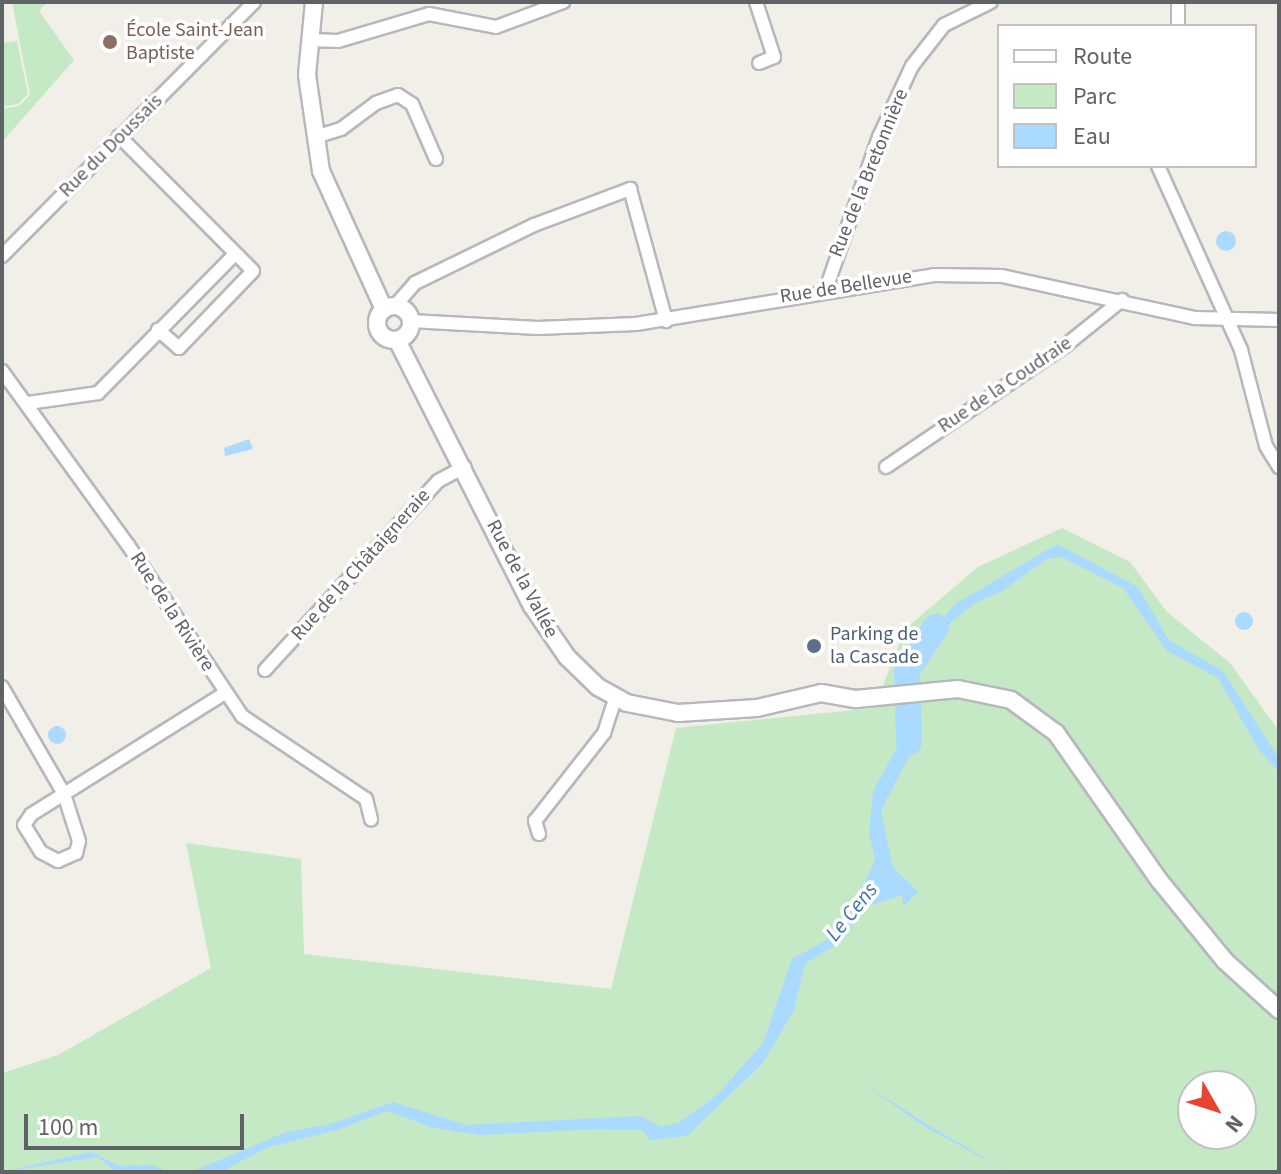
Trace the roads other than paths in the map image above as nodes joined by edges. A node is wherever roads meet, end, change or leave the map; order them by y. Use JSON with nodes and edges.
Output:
{"nodes":[{"id":1,"x":254,"y":2,"type":"edge"},
{"id":2,"x":314,"y":2,"type":"edge"},
{"id":3,"x":563,"y":2,"type":"edge"},
{"id":4,"x":756,"y":2,"type":"edge"},
{"id":5,"x":991,"y":2,"type":"edge"},
{"id":6,"x":1178,"y":2,"type":"edge"},
{"id":7,"x":1178,"y":24,"type":"edge"},
{"id":8,"x":310,"y":40,"type":"junction"},
{"id":9,"x":759,"y":63,"type":"dead end"},
{"id":10,"x":119,"y":136,"type":"junction"},
{"id":11,"x":315,"y":137,"type":"junction"},
{"id":12,"x":436,"y":159,"type":"dead end"},
{"id":13,"x":1159,"y":168,"type":"edge"},
{"id":14,"x":235,"y":254,"type":"junction"},
{"id":15,"x":2,"y":256,"type":"edge"},
{"id":16,"x":826,"y":289,"type":"junction"},
{"id":17,"x":1122,"y":300,"type":"junction"},
{"id":18,"x":389,"y":308,"type":"junction"},
{"id":19,"x":1279,"y":320,"type":"edge"},
{"id":20,"x":411,"y":321,"type":"junction"},
{"id":21,"x":666,"y":321,"type":"junction"},
{"id":22,"x":1230,"y":322,"type":"junction"},
{"id":23,"x":158,"y":330,"type":"junction"},
{"id":24,"x":397,"y":340,"type":"junction"},
{"id":25,"x":2,"y":371,"type":"edge"},
{"id":26,"x":28,"y":403,"type":"junction"},
{"id":27,"x":464,"y":467,"type":"junction"},
{"id":28,"x":886,"y":467,"type":"dead end"},
{"id":29,"x":1279,"y":467,"type":"edge"},
{"id":30,"x":265,"y":670,"type":"dead end"},
{"id":31,"x":2,"y":687,"type":"edge"},
{"id":32,"x":225,"y":693,"type":"junction"},
{"id":33,"x":615,"y":699,"type":"junction"},
{"id":34,"x":64,"y":794,"type":"junction"},
{"id":35,"x":371,"y":819,"type":"dead end"},
{"id":36,"x":539,"y":834,"type":"dead end"},
{"id":37,"x":1279,"y":1010,"type":"edge"}],
"edges":[{"from":1,"to":10,"type":"street","name":"Rue du Doussais"},
{"from":2,"to":8,"type":"street"},
{"from":3,"to":8,"type":"street"},
{"from":4,"to":9,"type":"street"},
{"from":5,"to":16,"type":"street","name":"Rue de la Bretonnière"},
{"from":6,"to":7,"type":"street"},
{"from":8,"to":11,"type":"street"},
{"from":10,"to":14,"type":"street"},
{"from":10,"to":15,"type":"street","name":"Rue du Doussais"},
{"from":11,"to":12,"type":"street"},
{"from":11,"to":18,"type":"street"},
{"from":13,"to":22,"type":"street"},
{"from":14,"to":23,"type":"street"},
{"from":14,"to":23,"type":"street"},
{"from":16,"to":17,"type":"street","name":"Rue de Bellevue"},
{"from":16,"to":21,"type":"street","name":"Rue de Bellevue"},
{"from":17,"to":22,"type":"street","name":"Rue de Bellevue"},
{"from":17,"to":28,"type":"street","name":"Rue de la Coudraie"},
{"from":18,"to":20,"type":"street"},
{"from":18,"to":21,"type":"street"},
{"from":18,"to":24,"type":"street","name":"Rue de la Vallée"},
{"from":19,"to":22,"type":"street","name":"Rue de Bellevue"},
{"from":20,"to":21,"type":"street","name":"Rue de Bellevue"},
{"from":20,"to":24,"type":"street"},
{"from":22,"to":29,"type":"street"},
{"from":23,"to":26,"type":"street"},
{"from":24,"to":27,"type":"street","name":"Rue de la Vallée"},
{"from":25,"to":26,"type":"street","name":"Rue de la Rivière"},
{"from":26,"to":32,"type":"street","name":"Rue de la Rivière"},
{"from":27,"to":30,"type":"street","name":"Rue de la Châtaigneraie"},
{"from":27,"to":33,"type":"street","name":"Rue de la Vallée"},
{"from":31,"to":34,"type":"street"},
{"from":32,"to":34,"type":"street"},
{"from":32,"to":35,"type":"street","name":"Rue de la Rivière"},
{"from":33,"to":36,"type":"street"},
{"from":33,"to":37,"type":"street","name":"Rue de la Vallée"},
{"from":34,"to":34,"type":"street"}]}
